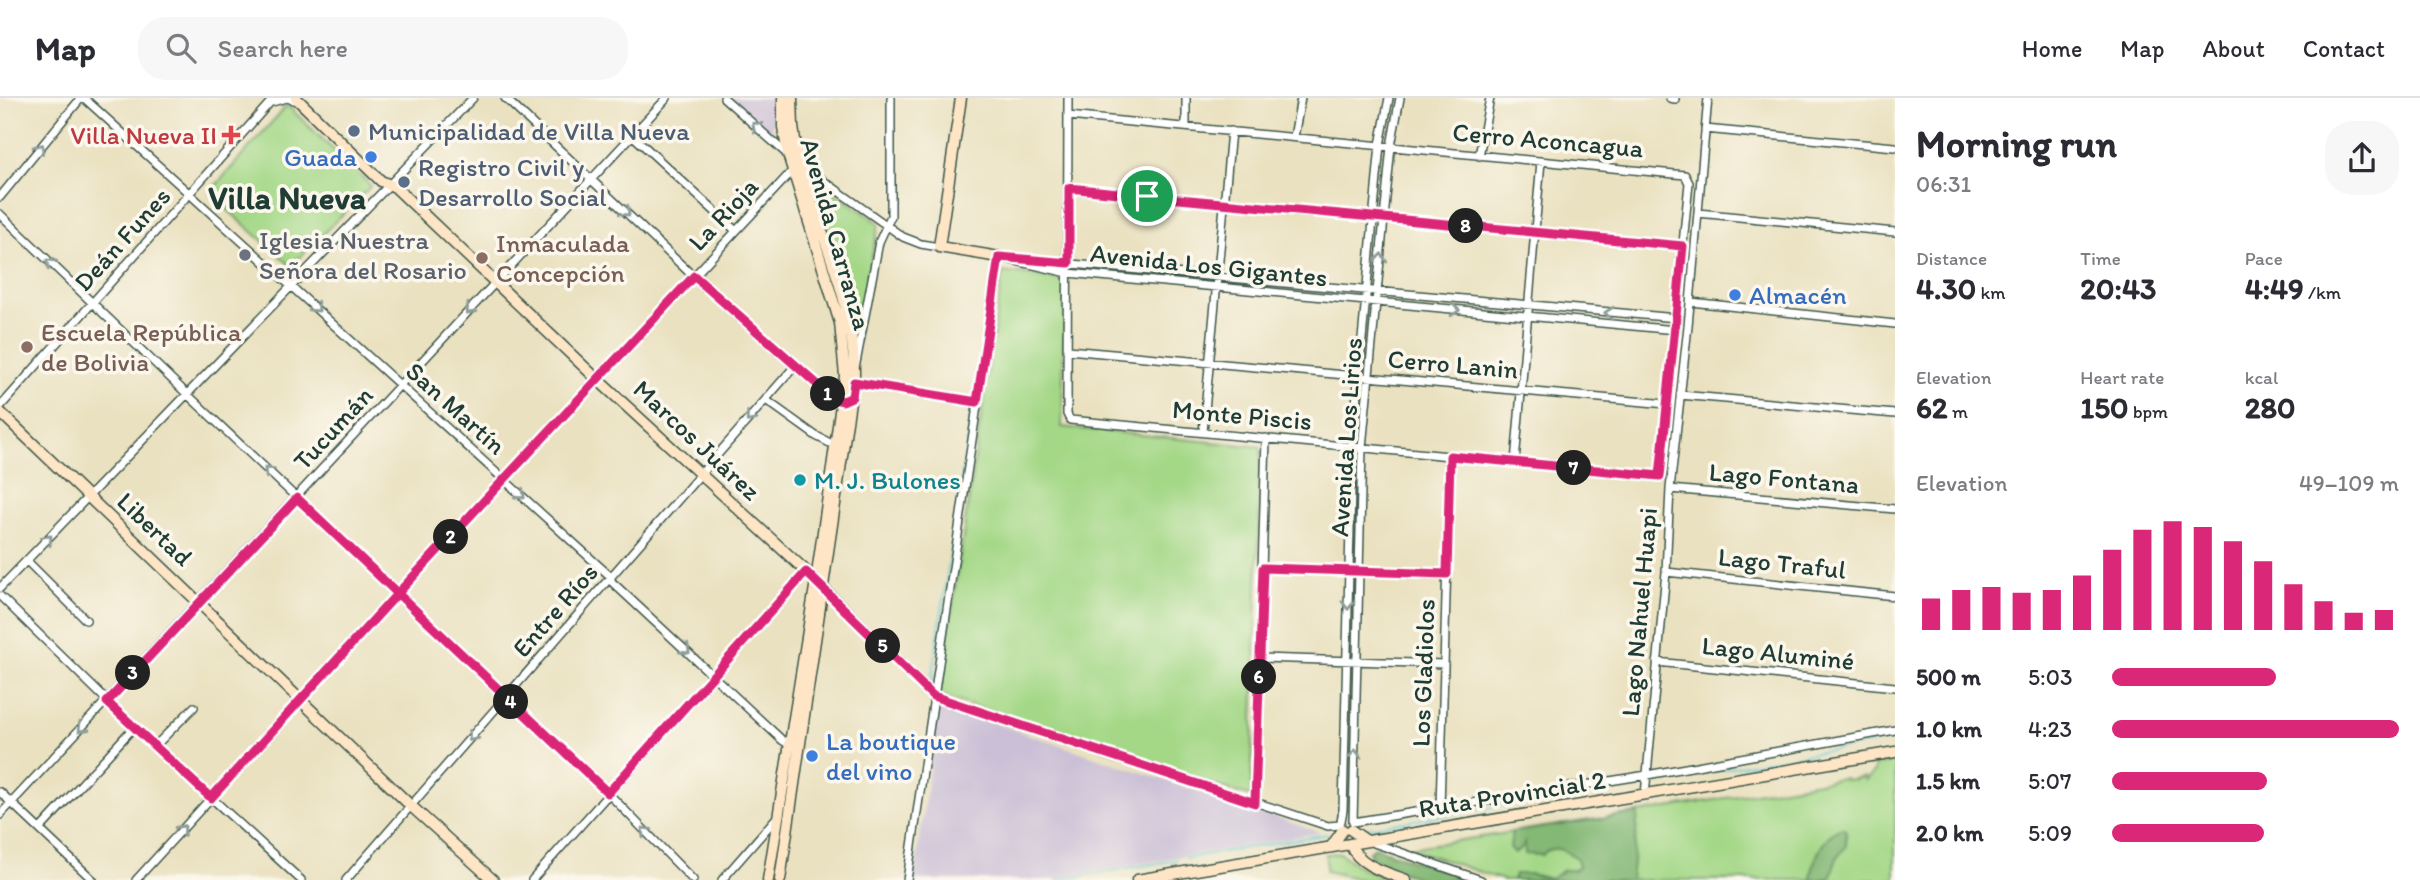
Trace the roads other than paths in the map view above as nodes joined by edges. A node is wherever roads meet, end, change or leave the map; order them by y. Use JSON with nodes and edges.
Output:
{"nodes":[{"id":1,"x":83,"y":98,"type":"edge"},
{"id":2,"x":473,"y":98,"type":"edge"},
{"id":3,"x":505,"y":98,"type":"edge"},
{"id":4,"x":667,"y":98,"type":"edge"},
{"id":5,"x":724,"y":98,"type":"edge"},
{"id":6,"x":783,"y":98,"type":"edge"},
{"id":7,"x":792,"y":98,"type":"edge"},
{"id":8,"x":891,"y":98,"type":"edge"},
{"id":9,"x":961,"y":98,"type":"edge"},
{"id":10,"x":1068,"y":98,"type":"edge"},
{"id":11,"x":1186,"y":98,"type":"edge"},
{"id":12,"x":1301,"y":98,"type":"edge"},
{"id":13,"x":1389,"y":98,"type":"edge"},
{"id":14,"x":1400,"y":98,"type":"edge"},
{"id":15,"x":1490,"y":98,"type":"edge"},
{"id":16,"x":1708,"y":98,"type":"edge"},
{"id":17,"x":299,"y":100,"type":"edge"},
{"id":18,"x":271,"y":101,"type":"edge"},
{"id":19,"x":1068,"y":116,"type":"junction"},
{"id":20,"x":1186,"y":127,"type":"junction"},
{"id":21,"x":1705,"y":129,"type":"junction"},
{"id":22,"x":1231,"y":131,"type":"junction"},
{"id":23,"x":632,"y":135,"type":"junction"},
{"id":24,"x":1294,"y":137,"type":"junction"},
{"id":25,"x":1380,"y":145,"type":"junction"},
{"id":26,"x":1391,"y":146,"type":"junction"},
{"id":27,"x":1895,"y":147,"type":"edge"},
{"id":28,"x":788,"y":155,"type":"junction"},
{"id":29,"x":1479,"y":156,"type":"junction"},
{"id":30,"x":1541,"y":161,"type":"junction"},
{"id":31,"x":796,"y":167,"type":"junction"},
{"id":32,"x":1688,"y":178,"type":"joint"},
{"id":33,"x":592,"y":179,"type":"junction"},
{"id":34,"x":388,"y":184,"type":"junction"},
{"id":35,"x":1069,"y":188,"type":"junction"},
{"id":36,"x":190,"y":193,"type":"junction"},
{"id":37,"x":0,"y":197,"type":"edge"},
{"id":38,"x":1224,"y":203,"type":"junction"},
{"id":39,"x":1698,"y":213,"type":"junction"},
{"id":40,"x":0,"y":214,"type":"edge"},
{"id":41,"x":1375,"y":217,"type":"junction"},
{"id":42,"x":1385,"y":218,"type":"junction"},
{"id":43,"x":887,"y":225,"type":"junction"},
{"id":44,"x":735,"y":230,"type":"junction"},
{"id":45,"x":1536,"y":232,"type":"junction"},
{"id":46,"x":1895,"y":232,"type":"edge"},
{"id":47,"x":1683,"y":246,"type":"junction"},
{"id":48,"x":939,"y":247,"type":"junction"},
{"id":49,"x":999,"y":257,"type":"junction"},
{"id":50,"x":1069,"y":263,"type":"junction"},
{"id":51,"x":1068,"y":273,"type":"junction"},
{"id":52,"x":694,"y":276,"type":"junction"},
{"id":53,"x":1218,"y":277,"type":"junction"},
{"id":54,"x":496,"y":281,"type":"junction"},
{"id":55,"x":291,"y":285,"type":"junction"},
{"id":56,"x":1217,"y":288,"type":"junction"},
{"id":57,"x":1368,"y":291,"type":"junction"},
{"id":58,"x":1378,"y":292,"type":"junction"},
{"id":59,"x":1367,"y":302,"type":"junction"},
{"id":60,"x":1690,"y":302,"type":"junction"},
{"id":61,"x":92,"y":303,"type":"junction"},
{"id":62,"x":1377,"y":303,"type":"junction"},
{"id":63,"x":1529,"y":306,"type":"junction"},
{"id":64,"x":1528,"y":317,"type":"junction"},
{"id":65,"x":1676,"y":324,"type":"junction"},
{"id":66,"x":1895,"y":324,"type":"edge"},
{"id":67,"x":1688,"y":326,"type":"junction"},
{"id":68,"x":1068,"y":350,"type":"junction"},
{"id":69,"x":1209,"y":363,"type":"junction"},
{"id":70,"x":795,"y":366,"type":"junction"},
{"id":71,"x":1359,"y":376,"type":"junction"},
{"id":72,"x":854,"y":378,"type":"junction"},
{"id":73,"x":1369,"y":378,"type":"junction"},
{"id":74,"x":597,"y":379,"type":"junction"},
{"id":75,"x":400,"y":386,"type":"junction"},
{"id":76,"x":1520,"y":391,"type":"junction"},
{"id":77,"x":187,"y":394,"type":"junction"},
{"id":78,"x":1680,"y":395,"type":"junction"},
{"id":79,"x":848,"y":399,"type":"junction"},
{"id":80,"x":766,"y":400,"type":"junction"},
{"id":81,"x":977,"y":402,"type":"junction"},
{"id":82,"x":1667,"y":404,"type":"junction"},
{"id":83,"x":0,"y":407,"type":"edge"},
{"id":84,"x":0,"y":412,"type":"edge"},
{"id":85,"x":1895,"y":414,"type":"edge"},
{"id":86,"x":1203,"y":432,"type":"junction"},
{"id":87,"x":1266,"y":438,"type":"junction"},
{"id":88,"x":836,"y":446,"type":"junction"},
{"id":89,"x":1352,"y":447,"type":"junction"},
{"id":90,"x":1362,"y":448,"type":"junction"},
{"id":91,"x":1450,"y":456,"type":"junction"},
{"id":92,"x":1515,"y":462,"type":"junction"},
{"id":93,"x":701,"y":475,"type":"junction"},
{"id":94,"x":1660,"y":476,"type":"joint"},
{"id":95,"x":504,"y":480,"type":"junction"},
{"id":96,"x":1670,"y":489,"type":"junction"},
{"id":97,"x":88,"y":497,"type":"junction"},
{"id":98,"x":297,"y":498,"type":"junction"},
{"id":99,"x":1895,"y":509,"type":"edge"},
{"id":100,"x":27,"y":561,"type":"junction"},
{"id":101,"x":1263,"y":568,"type":"junction"},
{"id":102,"x":1349,"y":571,"type":"junction"},
{"id":103,"x":1359,"y":571,"type":"junction"},
{"id":104,"x":806,"y":572,"type":"junction"},
{"id":105,"x":1665,"y":572,"type":"junction"},
{"id":106,"x":1447,"y":574,"type":"junction"},
{"id":107,"x":611,"y":579,"type":"junction"},
{"id":108,"x":819,"y":583,"type":"junction"},
{"id":109,"x":0,"y":588,"type":"edge"},
{"id":110,"x":398,"y":593,"type":"junction"},
{"id":111,"x":0,"y":596,"type":"edge"},
{"id":112,"x":1895,"y":596,"type":"edge"},
{"id":113,"x":199,"y":603,"type":"junction"},
{"id":114,"x":86,"y":620,"type":"dead end"},
{"id":115,"x":1260,"y":658,"type":"junction"},
{"id":116,"x":1347,"y":661,"type":"junction"},
{"id":117,"x":1357,"y":661,"type":"junction"},
{"id":118,"x":1657,"y":662,"type":"junction"},
{"id":119,"x":1444,"y":664,"type":"junction"},
{"id":120,"x":714,"y":676,"type":"junction"},
{"id":121,"x":1895,"y":687,"type":"edge"},
{"id":122,"x":933,"y":696,"type":"junction"},
{"id":123,"x":506,"y":697,"type":"junction"},
{"id":124,"x":301,"y":700,"type":"junction"},
{"id":125,"x":107,"y":702,"type":"junction"},
{"id":126,"x":194,"y":707,"type":"dead end"},
{"id":127,"x":134,"y":727,"type":"junction"},
{"id":128,"x":1895,"y":730,"type":"edge"},
{"id":129,"x":154,"y":747,"type":"junction"},
{"id":130,"x":794,"y":748,"type":"junction"},
{"id":131,"x":1895,"y":752,"type":"edge"},
{"id":132,"x":1647,"y":775,"type":"junction"},
{"id":133,"x":0,"y":792,"type":"edge"},
{"id":134,"x":608,"y":793,"type":"junction"},
{"id":135,"x":1646,"y":795,"type":"junction"},
{"id":136,"x":211,"y":798,"type":"junction"},
{"id":137,"x":12,"y":803,"type":"junction"},
{"id":138,"x":1255,"y":803,"type":"junction"},
{"id":139,"x":411,"y":807,"type":"junction"},
{"id":140,"x":1440,"y":808,"type":"junction"},
{"id":141,"x":779,"y":815,"type":"junction"},
{"id":142,"x":0,"y":816,"type":"edge"},
{"id":143,"x":1346,"y":826,"type":"junction"},
{"id":144,"x":40,"y":830,"type":"junction"},
{"id":145,"x":1367,"y":841,"type":"junction"},
{"id":146,"x":1350,"y":844,"type":"junction"},
{"id":147,"x":1331,"y":848,"type":"junction"},
{"id":148,"x":93,"y":880,"type":"edge"},
{"id":149,"x":136,"y":880,"type":"edge"},
{"id":150,"x":301,"y":880,"type":"edge"},
{"id":151,"x":346,"y":880,"type":"edge"},
{"id":152,"x":493,"y":880,"type":"edge"},
{"id":153,"x":532,"y":880,"type":"edge"},
{"id":154,"x":693,"y":880,"type":"edge"},
{"id":155,"x":722,"y":880,"type":"edge"},
{"id":156,"x":768,"y":880,"type":"edge"},
{"id":157,"x":780,"y":880,"type":"edge"},
{"id":158,"x":907,"y":880,"type":"edge"},
{"id":159,"x":1137,"y":880,"type":"edge"},
{"id":160,"x":1405,"y":880,"type":"edge"},
{"id":161,"x":1481,"y":880,"type":"edge"}],
"edges":[{"from":1,"to":36,"type":"street","name":"San Martín"},
{"from":37,"to":1,"type":"street","one_way":true},
{"from":2,"to":34,"type":"street"},
{"from":3,"to":33,"type":"street"},
{"from":4,"to":23,"type":"street","name":"Tucumán"},
{"from":28,"to":5,"type":"street","one_way":true},
{"from":6,"to":28,"type":"main road","name":"Avenida Carranza"},
{"from":7,"to":31,"type":"main road","name":"Avenida Carranza"},
{"from":8,"to":43,"type":"street"},
{"from":9,"to":48,"type":"main road"},
{"from":10,"to":19,"type":"street"},
{"from":11,"to":20,"type":"street"},
{"from":12,"to":24,"type":"street"},
{"from":13,"to":25,"type":"street","name":"Avenida Los Lirios"},
{"from":14,"to":26,"type":"street","name":"Avenida Los Lirios"},
{"from":15,"to":29,"type":"street"},
{"from":16,"to":21,"type":"street","name":"Lago Nahuel Huapi"},
{"from":17,"to":18,"type":"street"},
{"from":17,"to":34,"type":"main road","name":"Marcos Juárez"},
{"from":18,"to":36,"type":"street","name":"Deán Funes"},
{"from":19,"to":20,"type":"street","name":"Cerro Aconcagua"},
{"from":19,"to":35,"type":"street"},
{"from":20,"to":22,"type":"street","name":"Cerro Aconcagua"},
{"from":21,"to":27,"type":"street"},
{"from":21,"to":39,"type":"street","name":"Lago Nahuel Huapi"},
{"from":22,"to":24,"type":"street","name":"Cerro Aconcagua"},
{"from":22,"to":38,"type":"street"},
{"from":23,"to":33,"type":"street","name":"Tucumán"},
{"from":23,"to":44,"type":"street"},
{"from":24,"to":25,"type":"street","name":"Cerro Aconcagua"},
{"from":25,"to":26,"type":"street","name":"Cerro Aconcagua"},
{"from":25,"to":41,"type":"street","name":"Avenida Los Lirios"},
{"from":26,"to":29,"type":"street","name":"Cerro Aconcagua"},
{"from":26,"to":42,"type":"street","name":"Avenida Los Lirios"},
{"from":28,"to":31,"type":"main road","name":"Avenida Carranza"},
{"from":29,"to":30,"type":"street","name":"Cerro Aconcagua"},
{"from":30,"to":32,"type":"street","name":"Cerro Aconcagua"},
{"from":30,"to":45,"type":"street"},
{"from":31,"to":43,"type":"street"},
{"from":31,"to":44,"type":"street","name":"La Rioja"},
{"from":31,"to":72,"type":"main road","name":"Avenida Carranza"},
{"from":31,"to":79,"type":"main road","name":"Avenida Carranza"},
{"from":32,"to":47,"type":"street","name":"Lago Nahuel Huapi"},
{"from":33,"to":52,"type":"street","one_way":true},
{"from":33,"to":54,"type":"street","name":"Tucumán"},
{"from":34,"to":54,"type":"main road","name":"Marcos Juárez"},
{"from":34,"to":55,"type":"street"},
{"from":35,"to":38,"type":"street"},
{"from":35,"to":50,"type":"street"},
{"from":36,"to":55,"type":"street","name":"San Martín"},
{"from":36,"to":61,"type":"street","name":"Deán Funes"},
{"from":38,"to":41,"type":"street"},
{"from":38,"to":53,"type":"street"},
{"from":39,"to":46,"type":"street"},
{"from":39,"to":60,"type":"street","name":"Lago Nahuel Huapi"},
{"from":61,"to":40,"type":"street","one_way":true},
{"from":41,"to":42,"type":"street"},
{"from":41,"to":57,"type":"street","name":"Avenida Los Lirios"},
{"from":42,"to":45,"type":"street"},
{"from":58,"to":42,"type":"street","name":"Avenida Los Lirios","one_way":true},
{"from":43,"to":48,"type":"street"},
{"from":43,"to":72,"type":"street"},
{"from":44,"to":52,"type":"street","name":"La Rioja"},
{"from":45,"to":47,"type":"street"},
{"from":45,"to":63,"type":"street"},
{"from":47,"to":65,"type":"street","name":"Lago Nahuel Huapi"},
{"from":48,"to":49,"type":"main road"},
{"from":49,"to":50,"type":"street","name":"Avenida Los Gigantes"},
{"from":49,"to":51,"type":"street","name":"Avenida Los Gigantes"},
{"from":49,"to":81,"type":"street"},
{"from":50,"to":51,"type":"street"},
{"from":50,"to":53,"type":"street","name":"Avenida Los Gigantes"},
{"from":51,"to":56,"type":"street","name":"Avenida Los Gigantes"},
{"from":51,"to":68,"type":"street"},
{"from":52,"to":70,"type":"street"},
{"from":52,"to":74,"type":"street","name":"La Rioja"},
{"from":53,"to":56,"type":"street"},
{"from":53,"to":57,"type":"street","name":"Avenida Los Gigantes"},
{"from":54,"to":74,"type":"main road","name":"Marcos Juárez"},
{"from":54,"to":75,"type":"street","name":"Tucumán","one_way":true},
{"from":55,"to":75,"type":"street","name":"San Martín","one_way":true},
{"from":55,"to":77,"type":"street"},
{"from":56,"to":59,"type":"street","name":"Avenida Los Gigantes"},
{"from":56,"to":69,"type":"street"},
{"from":57,"to":58,"type":"street","name":"Avenida Los Gigantes"},
{"from":57,"to":59,"type":"street","name":"Avenida Los Lirios"},
{"from":58,"to":62,"type":"street","name":"Avenida Los Lirios"},
{"from":58,"to":63,"type":"street","name":"Avenida Los Gigantes"},
{"from":59,"to":62,"type":"street","name":"Avenida Los Gigantes"},
{"from":59,"to":71,"type":"street","name":"Avenida Los Lirios"},
{"from":60,"to":66,"type":"street"},
{"from":60,"to":67,"type":"street","name":"Lago Nahuel Huapi"},
{"from":61,"to":77,"type":"street"},
{"from":61,"to":83,"type":"street","name":"Deán Funes"},
{"from":62,"to":64,"type":"street","name":"Avenida Los Gigantes","one_way":true},
{"from":62,"to":73,"type":"street","name":"Avenida Los Lirios"},
{"from":63,"to":64,"type":"street"},
{"from":65,"to":63,"type":"street","name":"Avenida Los Gigantes","one_way":true},
{"from":64,"to":65,"type":"street","name":"Avenida Los Gigantes"},
{"from":64,"to":76,"type":"street"},
{"from":65,"to":67,"type":"street"},
{"from":65,"to":82,"type":"street","name":"Lago Nahuel Huapi"},
{"from":67,"to":78,"type":"street","name":"Lago Nahuel Huapi"},
{"from":68,"to":69,"type":"street","name":"Cerro Lanin"},
{"from":68,"to":86,"type":"street","name":"Monte Piscis"},
{"from":69,"to":71,"type":"street","name":"Cerro Lanin"},
{"from":69,"to":86,"type":"street"},
{"from":70,"to":79,"type":"street"},
{"from":70,"to":80,"type":"street","name":"Entre Ríos"},
{"from":71,"to":73,"type":"street","name":"Cerro Lanin"},
{"from":71,"to":89,"type":"street","name":"Avenida Los Lirios"},
{"from":72,"to":79,"type":"main road","name":"Avenida Carranza"},
{"from":72,"to":81,"type":"street"},
{"from":73,"to":76,"type":"street","name":"Cerro Lanin"},
{"from":73,"to":90,"type":"street","name":"Avenida Los Lirios"},
{"from":74,"to":93,"type":"main road","name":"Marcos Juárez"},
{"from":74,"to":95,"type":"street","name":"La Rioja"},
{"from":75,"to":95,"type":"street","name":"San Martín"},
{"from":75,"to":98,"type":"street","name":"Tucumán"},
{"from":76,"to":82,"type":"street","name":"Cerro Lanin"},
{"from":76,"to":92,"type":"street"},
{"from":77,"to":97,"type":"street"},
{"from":98,"to":77,"type":"street","one_way":true},
{"from":78,"to":85,"type":"street"},
{"from":78,"to":96,"type":"street","name":"Lago Nahuel Huapi"},
{"from":79,"to":88,"type":"main road","name":"Avenida Carranza"},
{"from":79,"to":108,"type":"main road","name":"Avenida Carranza"},
{"from":80,"to":88,"type":"street"},
{"from":80,"to":93,"type":"street","name":"Entre Ríos","one_way":true},
{"from":81,"to":122,"type":"street"},
{"from":82,"to":94,"type":"street","name":"Lago Nahuel Huapi"},
{"from":84,"to":97,"type":"main road","name":"Libertad"},
{"from":86,"to":87,"type":"street","name":"Monte Piscis"},
{"from":87,"to":89,"type":"street","name":"Monte Piscis"},
{"from":87,"to":101,"type":"street"},
{"from":88,"to":108,"type":"main road","name":"Avenida Carranza"},
{"from":89,"to":90,"type":"street","name":"Monte Piscis"},
{"from":89,"to":102,"type":"street","name":"Avenida Los Lirios"},
{"from":90,"to":91,"type":"street","name":"Monte Piscis"},
{"from":90,"to":103,"type":"street","name":"Avenida Los Lirios"},
{"from":91,"to":92,"type":"street","name":"Monte Piscis"},
{"from":91,"to":106,"type":"street","name":"Los Gladiolos"},
{"from":92,"to":94,"type":"street","name":"Monte Piscis"},
{"from":93,"to":104,"type":"main road","name":"Marcos Juárez"},
{"from":93,"to":107,"type":"street","name":"Entre Ríos"},
{"from":95,"to":107,"type":"street","name":"San Martín","one_way":true},
{"from":95,"to":110,"type":"street","name":"La Rioja"},
{"from":96,"to":99,"type":"street","name":"Lago Fontana"},
{"from":96,"to":105,"type":"street","name":"Lago Nahuel Huapi"},
{"from":100,"to":97,"type":"street","one_way":true},
{"from":97,"to":113,"type":"main road","name":"Libertad"},
{"from":98,"to":110,"type":"street"},
{"from":98,"to":113,"type":"street","name":"Tucumán"},
{"from":100,"to":109,"type":"street"},
{"from":100,"to":114,"type":"street"},
{"from":101,"to":102,"type":"street"},
{"from":101,"to":115,"type":"street"},
{"from":102,"to":103,"type":"street"},
{"from":102,"to":116,"type":"street","name":"Avenida Los Lirios","one_way":true},
{"from":103,"to":106,"type":"street"},
{"from":103,"to":117,"type":"street","name":"Avenida Los Lirios"},
{"from":104,"to":108,"type":"main road","name":"Marcos Juárez"},
{"from":104,"to":120,"type":"street"},
{"from":105,"to":112,"type":"street","name":"Lago Traful"},
{"from":105,"to":118,"type":"street","name":"Lago Nahuel Huapi"},
{"from":106,"to":119,"type":"street","name":"Los Gladiolos"},
{"from":107,"to":120,"type":"street","name":"San Martín","one_way":true},
{"from":107,"to":123,"type":"street","name":"Entre Ríos"},
{"from":108,"to":122,"type":"street"},
{"from":108,"to":130,"type":"main road","name":"Avenida Carranza"},
{"from":110,"to":123,"type":"street"},
{"from":110,"to":124,"type":"street","name":"La Rioja"},
{"from":111,"to":125,"type":"street"},
{"from":113,"to":124,"type":"main road","name":"Libertad"},
{"from":113,"to":125,"type":"street","name":"Tucumán"},
{"from":115,"to":116,"type":"street"},
{"from":115,"to":138,"type":"street"},
{"from":116,"to":117,"type":"street"},
{"from":116,"to":143,"type":"street","name":"Avenida Los Lirios"},
{"from":117,"to":119,"type":"street"},
{"from":143,"to":117,"type":"street","name":"Avenida Los Lirios","one_way":true},
{"from":118,"to":121,"type":"street","name":"Lago Aluminé"},
{"from":118,"to":132,"type":"street","name":"Lago Nahuel Huapi"},
{"from":119,"to":140,"type":"street","name":"Los Gladiolos"},
{"from":120,"to":130,"type":"street","name":"San Martín"},
{"from":120,"to":134,"type":"street"},
{"from":122,"to":138,"type":"street"},
{"from":122,"to":158,"type":"street"},
{"from":123,"to":134,"type":"street"},
{"from":123,"to":139,"type":"street","name":"Entre Ríos","one_way":true},
{"from":124,"to":136,"type":"street","name":"La Rioja"},
{"from":124,"to":139,"type":"main road","name":"Libertad"},
{"from":125,"to":127,"type":"street"},
{"from":125,"to":137,"type":"street","name":"Tucumán","one_way":true},
{"from":126,"to":129,"type":"street"},
{"from":127,"to":129,"type":"street"},
{"from":127,"to":144,"type":"street"},
{"from":128,"to":132,"type":"street"},
{"from":129,"to":136,"type":"street"},
{"from":130,"to":141,"type":"main road","name":"Avenida Carranza"},
{"from":130,"to":157,"type":"main road","name":"Avenida Carranza"},
{"from":131,"to":135,"type":"main road","name":"Ruta Provincial 2"},
{"from":132,"to":135,"type":"street","name":"Lago Nahuel Huapi"},
{"from":132,"to":140,"type":"street"},
{"from":133,"to":137,"type":"street"},
{"from":134,"to":153,"type":"street"},
{"from":154,"to":134,"type":"street","one_way":true},
{"from":135,"to":145,"type":"main road","name":"Ruta Provincial 2"},
{"from":149,"to":136,"type":"street","name":"La Rioja","one_way":true},
{"from":136,"to":150,"type":"street"},
{"from":137,"to":142,"type":"street","name":"Tucumán"},
{"from":137,"to":144,"type":"street"},
{"from":138,"to":143,"type":"street"},
{"from":139,"to":151,"type":"street","name":"Entre Ríos"},
{"from":139,"to":152,"type":"main road","name":"Libertad"},
{"from":140,"to":143,"type":"street"},
{"from":141,"to":155,"type":"street"},
{"from":141,"to":156,"type":"main road","name":"Avenida Carranza"},
{"from":143,"to":145,"type":"main road"},
{"from":143,"to":147,"type":"main road"},
{"from":144,"to":148,"type":"street"},
{"from":145,"to":146,"type":"main road","name":"Ruta Provincial 2"},
{"from":145,"to":161,"type":"street"},
{"from":146,"to":147,"type":"main road","name":"Ruta Provincial 2"},
{"from":146,"to":160,"type":"main road"},
{"from":147,"to":159,"type":"main road","name":"Ruta Provincial 2"}]}
